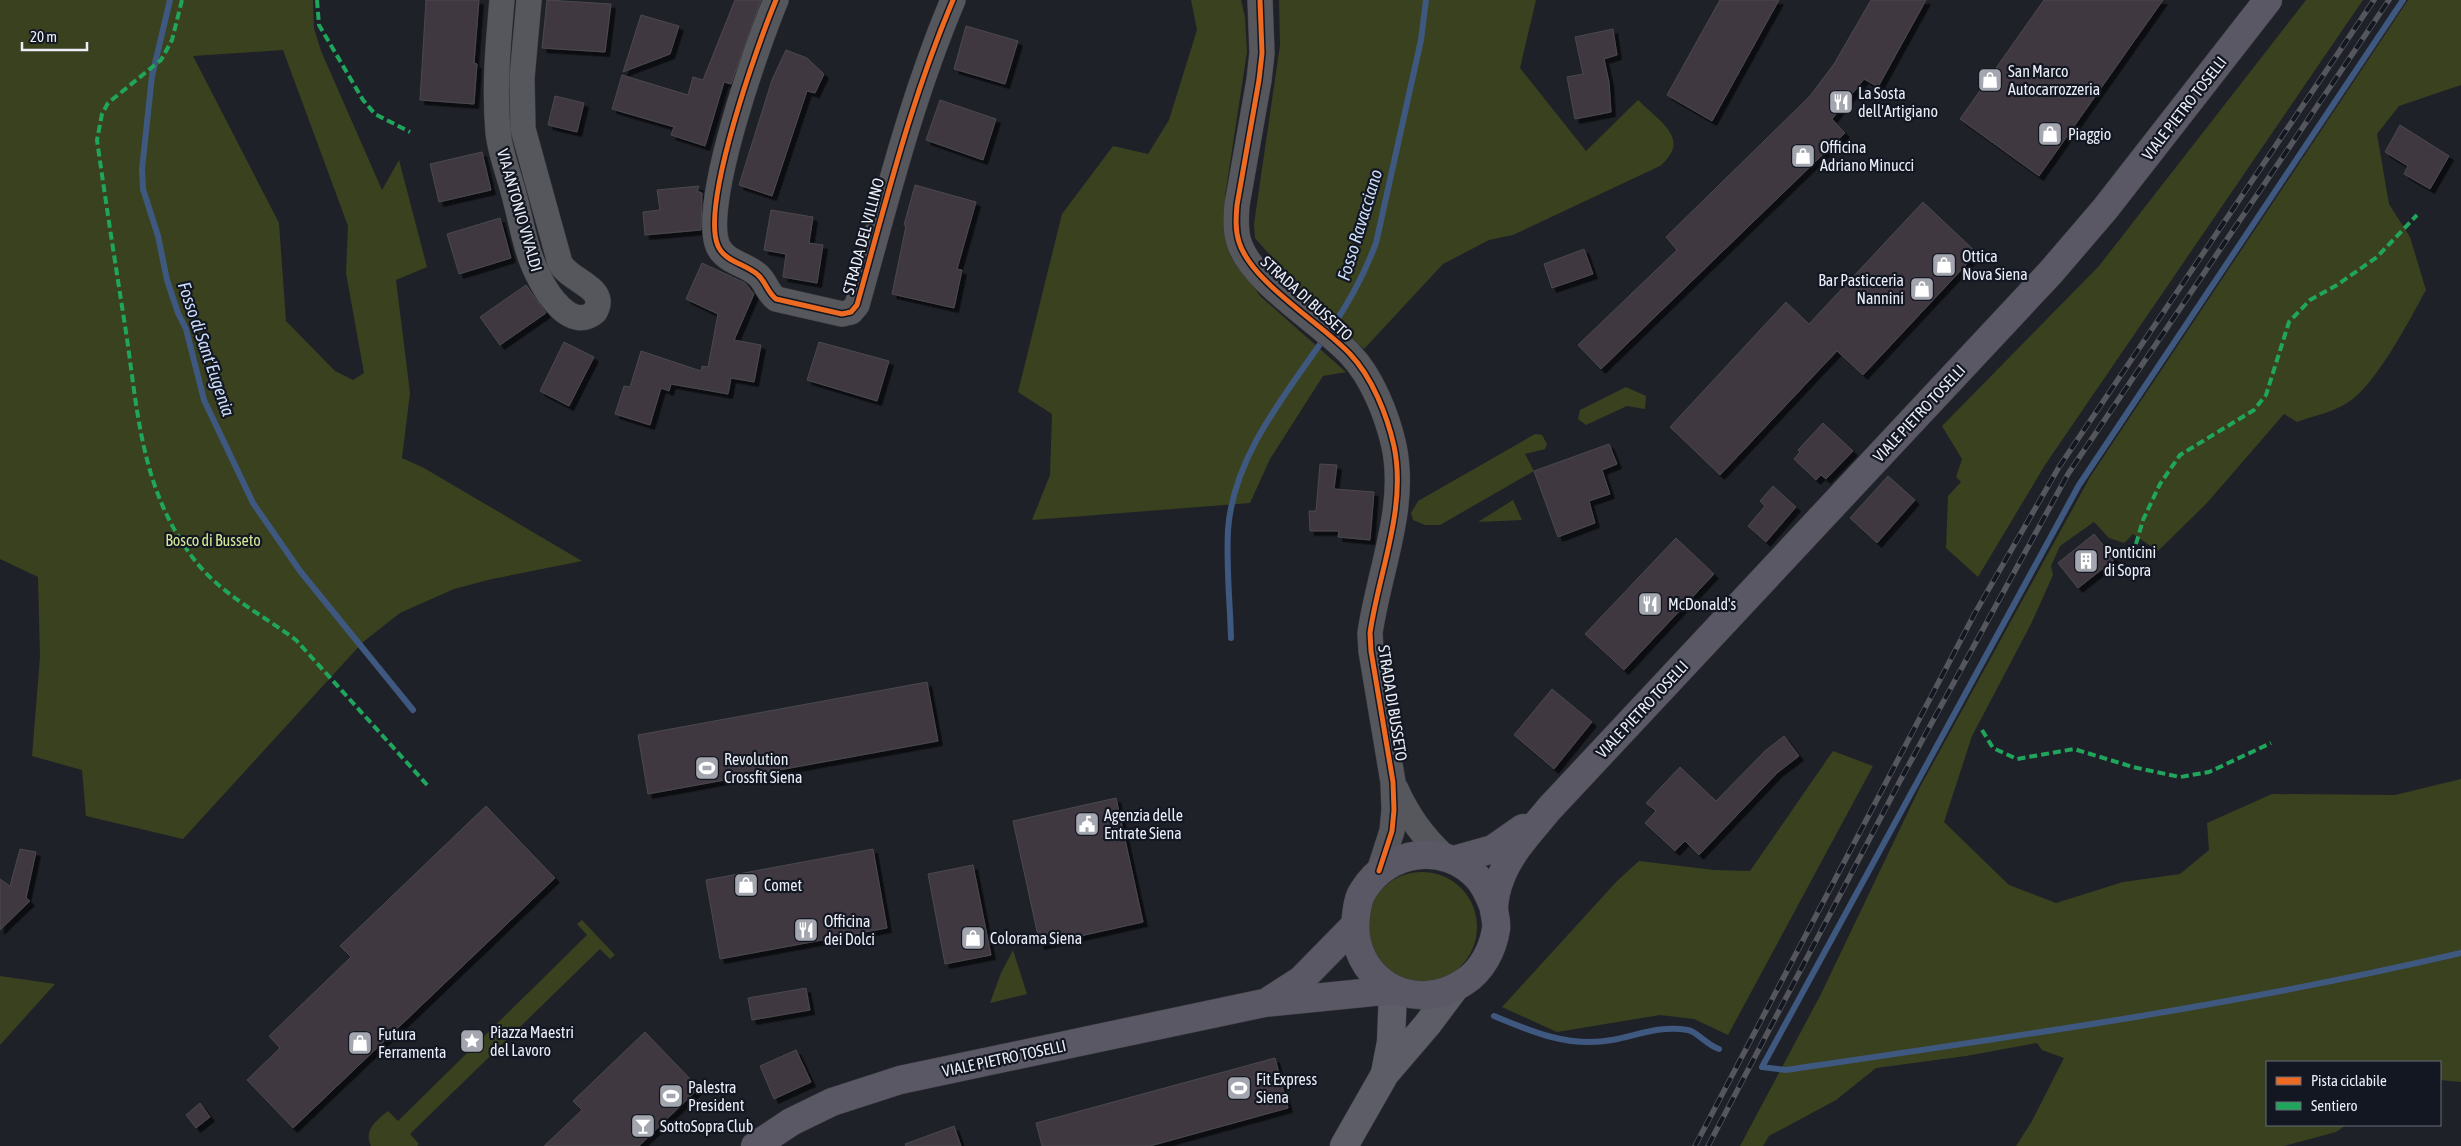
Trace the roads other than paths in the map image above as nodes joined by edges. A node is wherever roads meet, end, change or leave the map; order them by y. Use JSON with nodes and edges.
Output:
{"nodes":[{"id":1,"x":502,"y":0,"type":"edge"},
{"id":2,"x":529,"y":0,"type":"edge"},
{"id":3,"x":776,"y":0,"type":"edge"},
{"id":4,"x":953,"y":0,"type":"edge"},
{"id":5,"x":1260,"y":0,"type":"edge"},
{"id":6,"x":2268,"y":0,"type":"edge"},
{"id":7,"x":1393,"y":782,"type":"junction"},
{"id":8,"x":1549,"y":809,"type":"junction"},
{"id":9,"x":1449,"y":858,"type":"junction"},
{"id":10,"x":1379,"y":871,"type":"junction"},
{"id":11,"x":1494,"y":908,"type":"junction"},
{"id":12,"x":1354,"y":926,"type":"junction"},
{"id":13,"x":1454,"y":989,"type":"junction"},
{"id":14,"x":1393,"y":990,"type":"junction"},
{"id":15,"x":1264,"y":1003,"type":"junction"},
{"id":16,"x":1385,"y":1074,"type":"junction"},
{"id":17,"x":756,"y":1146,"type":"edge"},
{"id":18,"x":1344,"y":1146,"type":"edge"}],
"edges":[{"from":1,"to":2,"type":"street","name":"VIA ANTONIO VIVALDI"},
{"from":3,"to":4,"type":"street","name":"STRADA DEL VILLINO"},
{"from":5,"to":7,"type":"street","name":"STRADA DI BUSSETO"},
{"from":6,"to":8,"type":"main road","name":"VIALE PIETRO TOSELLI"},
{"from":7,"to":9,"type":"street","name":"STRADA DI BUSSETO"},
{"from":7,"to":10,"type":"street","name":"STRADA DI BUSSETO"},
{"from":8,"to":9,"type":"main road","name":"VIALE PIETRO TOSELLI"},
{"from":8,"to":11,"type":"main road","name":"VIALE PIETRO TOSELLI"},
{"from":9,"to":10,"type":"main road","name":"VIALE PIETRO TOSELLI"},
{"from":9,"to":11,"type":"main road","name":"VIALE PIETRO TOSELLI"},
{"from":10,"to":12,"type":"main road","name":"VIALE PIETRO TOSELLI"},
{"from":11,"to":13,"type":"main road","name":"VIALE PIETRO TOSELLI"},
{"from":12,"to":14,"type":"main road","name":"VIALE PIETRO TOSELLI"},
{"from":12,"to":15,"type":"main road","name":"VIALE PIETRO TOSELLI"},
{"from":13,"to":14,"type":"main road","name":"VIALE PIETRO TOSELLI"},
{"from":13,"to":16,"type":"street"},
{"from":14,"to":15,"type":"main road","name":"VIALE PIETRO TOSELLI"},
{"from":14,"to":16,"type":"street"},
{"from":15,"to":17,"type":"main road","name":"VIALE PIETRO TOSELLI"},
{"from":16,"to":18,"type":"street"}]}
